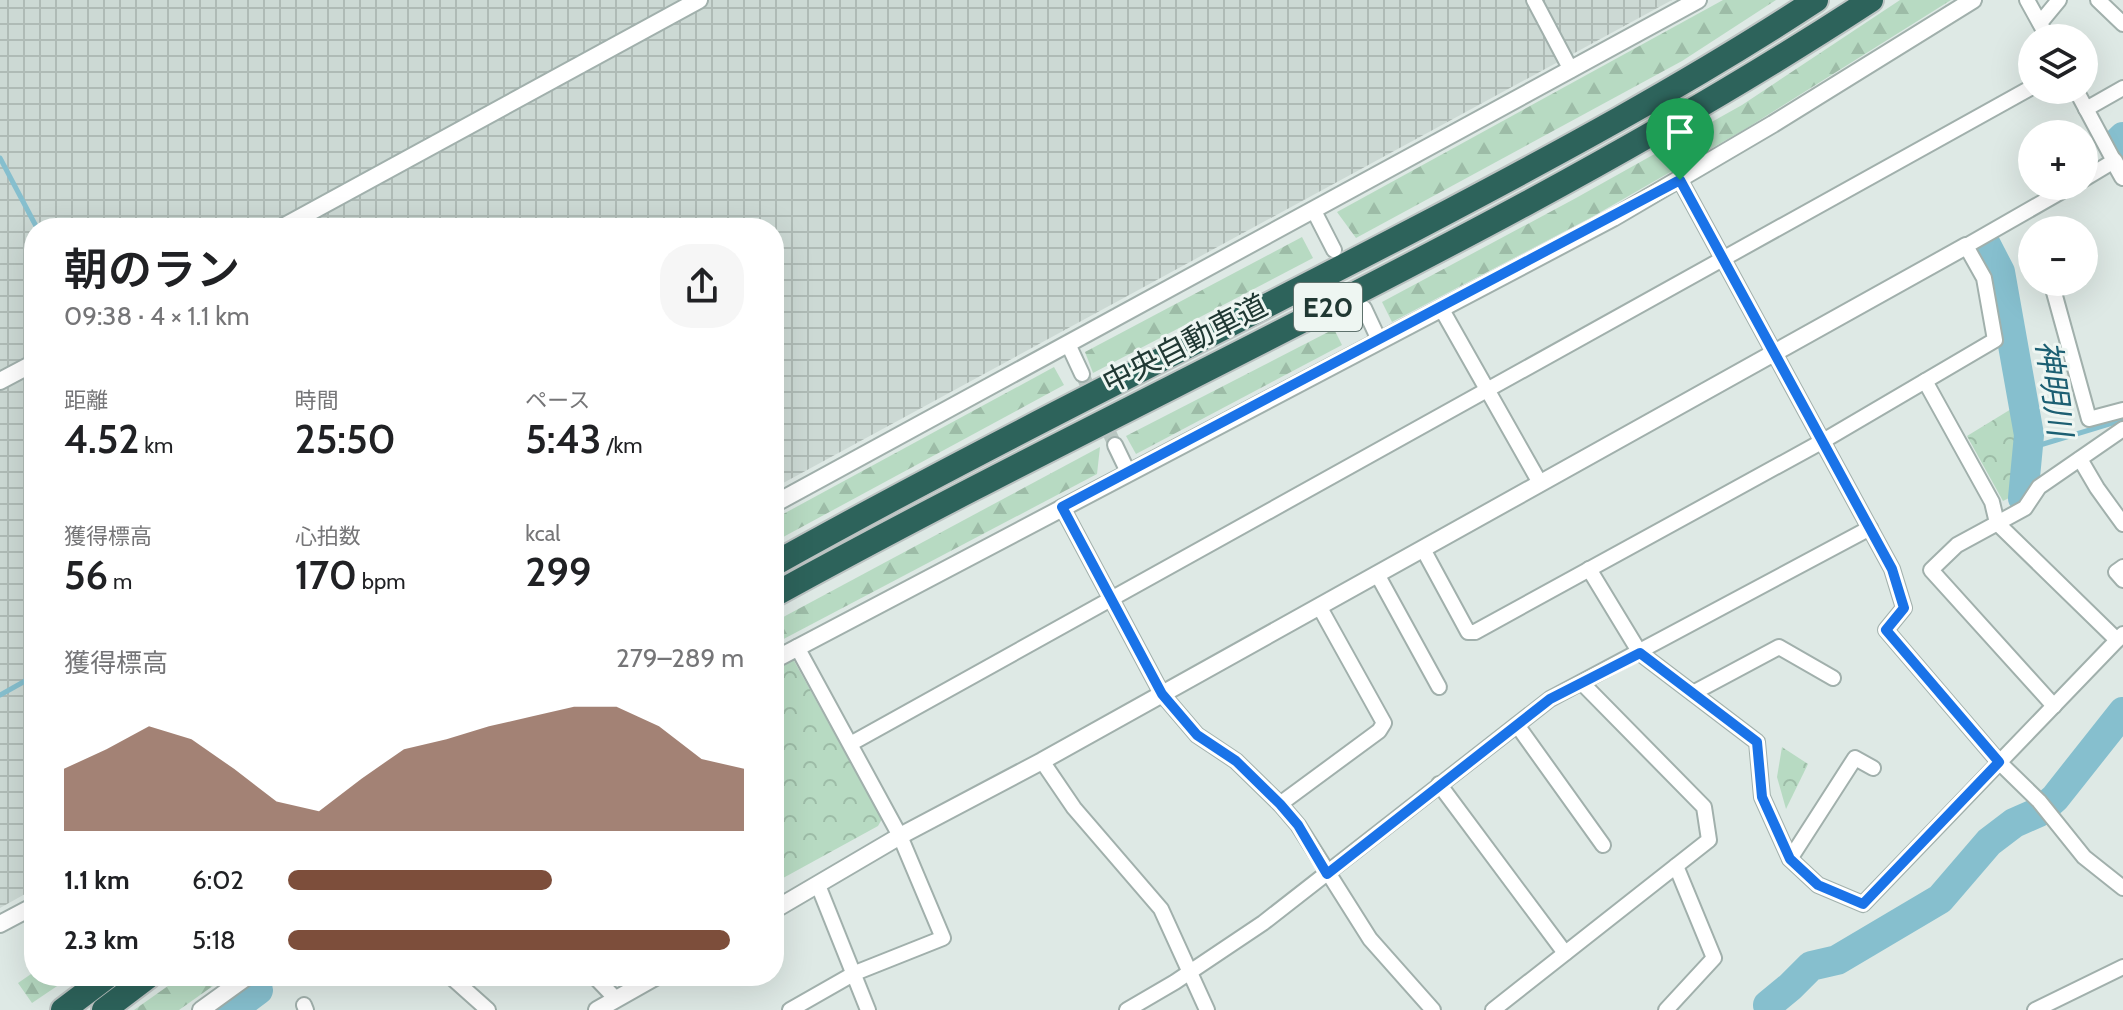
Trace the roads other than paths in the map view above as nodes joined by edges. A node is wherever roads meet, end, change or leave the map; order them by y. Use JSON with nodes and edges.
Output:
{"nodes":[{"id":1,"x":699,"y":0,"type":"edge"},
{"id":2,"x":1534,"y":0,"type":"edge"},
{"id":3,"x":1698,"y":0,"type":"edge"},
{"id":4,"x":1816,"y":0,"type":"edge"},
{"id":5,"x":1871,"y":0,"type":"edge"},
{"id":6,"x":1973,"y":0,"type":"edge"},
{"id":7,"x":2027,"y":0,"type":"edge"},
{"id":8,"x":2059,"y":0,"type":"edge"},
{"id":9,"x":2098,"y":0,"type":"edge"},
{"id":10,"x":2040,"y":23,"type":"joint"},
{"id":11,"x":2123,"y":24,"type":"edge"},
{"id":12,"x":1571,"y":70,"type":"junction"},
{"id":13,"x":2123,"y":88,"type":"edge"},
{"id":14,"x":2018,"y":95,"type":"edge"},
{"id":15,"x":2083,"y":104,"type":"edge"},
{"id":16,"x":2086,"y":109,"type":"junction"},
{"id":17,"x":2114,"y":161,"type":"junction"},
{"id":18,"x":2098,"y":171,"type":"edge"},
{"id":19,"x":2123,"y":177,"type":"edge"},
{"id":20,"x":1680,"y":180,"type":"junction"},
{"id":21,"x":2046,"y":200,"type":"edge"},
{"id":22,"x":1314,"y":211,"type":"junction"},
{"id":23,"x":299,"y":218,"type":"edge"},
{"id":24,"x":1966,"y":246,"type":"junction"},
{"id":25,"x":1334,"y":250,"type":"dead end"},
{"id":26,"x":1724,"y":260,"type":"junction"},
{"id":27,"x":2055,"y":296,"type":"edge"},
{"id":28,"x":1364,"y":308,"type":"dead end"},
{"id":29,"x":1441,"y":308,"type":"junction"},
{"id":30,"x":1379,"y":340,"type":"junction"},
{"id":31,"x":1068,"y":344,"type":"junction"},
{"id":32,"x":1774,"y":352,"type":"junction"},
{"id":33,"x":24,"y":368,"type":"edge"},
{"id":34,"x":1082,"y":374,"type":"tunnel mouth"},
{"id":35,"x":0,"y":381,"type":"edge"},
{"id":36,"x":1925,"y":381,"type":"junction"},
{"id":37,"x":1489,"y":391,"type":"junction"},
{"id":38,"x":2123,"y":410,"type":"edge"},
{"id":39,"x":2123,"y":429,"type":"edge"},
{"id":40,"x":1823,"y":441,"type":"junction"},
{"id":41,"x":1115,"y":445,"type":"tunnel mouth"},
{"id":42,"x":2080,"y":459,"type":"junction"},
{"id":43,"x":1128,"y":472,"type":"junction"},
{"id":44,"x":1540,"y":483,"type":"junction"},
{"id":45,"x":784,"y":499,"type":"edge"},
{"id":46,"x":1062,"y":507,"type":"junction"},
{"id":47,"x":1997,"y":523,"type":"junction"},
{"id":48,"x":2123,"y":524,"type":"edge"},
{"id":49,"x":1870,"y":528,"type":"junction"},
{"id":50,"x":1423,"y":549,"type":"junction"},
{"id":51,"x":784,"y":559,"type":"edge"},
{"id":52,"x":2123,"y":567,"type":"edge"},
{"id":53,"x":1589,"y":569,"type":"junction"},
{"id":54,"x":1377,"y":574,"type":"junction"},
{"id":55,"x":2123,"y":580,"type":"edge"},
{"id":56,"x":784,"y":590,"type":"edge"},
{"id":57,"x":1114,"y":600,"type":"junction"},
{"id":58,"x":1319,"y":606,"type":"junction"},
{"id":59,"x":2120,"y":637,"type":"edge"},
{"id":60,"x":797,"y":647,"type":"junction"},
{"id":61,"x":1640,"y":653,"type":"junction"},
{"id":62,"x":784,"y":654,"type":"edge"},
{"id":63,"x":1833,"y":678,"type":"dead end"},
{"id":64,"x":1582,"y":683,"type":"junction"},
{"id":65,"x":1439,"y":687,"type":"dead end"},
{"id":66,"x":1693,"y":693,"type":"junction"},
{"id":67,"x":1162,"y":694,"type":"junction"},
{"id":68,"x":2054,"y":706,"type":"junction"},
{"id":69,"x":1517,"y":725,"type":"junction"},
{"id":70,"x":852,"y":743,"type":"junction"},
{"id":71,"x":1042,"y":761,"type":"junction"},
{"id":72,"x":1999,"y":762,"type":"junction"},
{"id":73,"x":1873,"y":768,"type":"dead end"},
{"id":74,"x":1439,"y":784,"type":"junction"},
{"id":75,"x":1280,"y":804,"type":"junction"},
{"id":76,"x":900,"y":836,"type":"junction"},
{"id":77,"x":1603,"y":845,"type":"dead end"},
{"id":78,"x":1790,"y":859,"type":"junction"},
{"id":79,"x":1676,"y":866,"type":"junction"},
{"id":80,"x":1327,"y":874,"type":"junction"},
{"id":81,"x":818,"y":885,"type":"junction"},
{"id":82,"x":2123,"y":888,"type":"edge"},
{"id":83,"x":784,"y":904,"type":"edge"},
{"id":84,"x":24,"y":911,"type":"edge"},
{"id":85,"x":0,"y":924,"type":"edge"},
{"id":86,"x":1565,"y":953,"type":"junction"},
{"id":87,"x":2123,"y":967,"type":"edge"},
{"id":88,"x":1190,"y":971,"type":"junction"},
{"id":89,"x":855,"y":973,"type":"junction"},
{"id":90,"x":95,"y":986,"type":"edge"},
{"id":91,"x":136,"y":986,"type":"edge"},
{"id":92,"x":234,"y":986,"type":"edge"},
{"id":93,"x":461,"y":986,"type":"edge"},
{"id":94,"x":604,"y":986,"type":"edge"},
{"id":95,"x":639,"y":986,"type":"edge"},
{"id":96,"x":616,"y":999,"type":"junction"},
{"id":97,"x":63,"y":1010,"type":"edge"},
{"id":98,"x":104,"y":1010,"type":"edge"},
{"id":99,"x":201,"y":1010,"type":"edge"},
{"id":100,"x":488,"y":1010,"type":"edge"},
{"id":101,"x":597,"y":1010,"type":"edge"},
{"id":102,"x":790,"y":1010,"type":"edge"},
{"id":103,"x":868,"y":1010,"type":"edge"},
{"id":104,"x":1127,"y":1010,"type":"edge"},
{"id":105,"x":1207,"y":1010,"type":"edge"},
{"id":106,"x":1433,"y":1010,"type":"edge"},
{"id":107,"x":1493,"y":1010,"type":"edge"},
{"id":108,"x":1666,"y":1010,"type":"edge"},
{"id":109,"x":2035,"y":1010,"type":"edge"}],
"edges":[{"from":1,"to":23,"type":"street"},
{"from":2,"to":12,"type":"street"},
{"from":3,"to":12,"type":"street"},
{"from":4,"to":51,"type":"highway","name":"中央自動車道","number":"E20"},
{"from":5,"to":56,"type":"highway","name":"中央自動車道","number":"E20"},
{"from":6,"to":20,"type":"street"},
{"from":7,"to":10,"type":"street"},
{"from":8,"to":10,"type":"street"},
{"from":9,"to":11,"type":"street"},
{"from":12,"to":22,"type":"street"},
{"from":13,"to":16,"type":"street"},
{"from":14,"to":26,"type":"street"},
{"from":15,"to":16,"type":"street"},
{"from":16,"to":17,"type":"street"},
{"from":17,"to":18,"type":"street"},
{"from":17,"to":19,"type":"street"},
{"from":20,"to":26,"type":"street"},
{"from":20,"to":29,"type":"street"},
{"from":21,"to":24,"type":"street"},
{"from":22,"to":25,"type":"street"},
{"from":22,"to":31,"type":"street"},
{"from":24,"to":32,"type":"street"},
{"from":24,"to":36,"type":"street"},
{"from":26,"to":32,"type":"street"},
{"from":26,"to":37,"type":"street"},
{"from":27,"to":38,"type":"street"},
{"from":28,"to":30,"type":"street"},
{"from":29,"to":30,"type":"street"},
{"from":29,"to":37,"type":"street"},
{"from":30,"to":43,"type":"street"},
{"from":31,"to":34,"type":"street"},
{"from":31,"to":45,"type":"street"},
{"from":32,"to":40,"type":"street"},
{"from":32,"to":44,"type":"street"},
{"from":33,"to":35,"type":"street"},
{"from":36,"to":40,"type":"street"},
{"from":36,"to":47,"type":"street"},
{"from":37,"to":44,"type":"street"},
{"from":37,"to":57,"type":"street"},
{"from":39,"to":42,"type":"street"},
{"from":40,"to":49,"type":"street"},
{"from":40,"to":53,"type":"street"},
{"from":41,"to":43,"type":"street"},
{"from":42,"to":47,"type":"street"},
{"from":42,"to":48,"type":"street"},
{"from":43,"to":46,"type":"street"},
{"from":44,"to":50,"type":"street"},
{"from":46,"to":57,"type":"street"},
{"from":46,"to":60,"type":"street"},
{"from":47,"to":59,"type":"street"},
{"from":47,"to":68,"type":"street"},
{"from":49,"to":61,"type":"street"},
{"from":49,"to":72,"type":"street"},
{"from":50,"to":53,"type":"street"},
{"from":50,"to":54,"type":"street"},
{"from":52,"to":55,"type":"street"},
{"from":53,"to":61,"type":"street"},
{"from":54,"to":58,"type":"street"},
{"from":54,"to":65,"type":"street"},
{"from":57,"to":67,"type":"street"},
{"from":57,"to":70,"type":"street"},
{"from":58,"to":67,"type":"street"},
{"from":58,"to":75,"type":"street"},
{"from":59,"to":68,"type":"street"},
{"from":60,"to":62,"type":"street"},
{"from":60,"to":70,"type":"street"},
{"from":61,"to":64,"type":"street"},
{"from":61,"to":66,"type":"street"},
{"from":63,"to":66,"type":"street"},
{"from":64,"to":69,"type":"street"},
{"from":64,"to":79,"type":"street"},
{"from":66,"to":78,"type":"street"},
{"from":67,"to":71,"type":"street"},
{"from":67,"to":75,"type":"street"},
{"from":68,"to":72,"type":"street"},
{"from":69,"to":74,"type":"street"},
{"from":69,"to":77,"type":"street"},
{"from":70,"to":76,"type":"street"},
{"from":71,"to":76,"type":"street"},
{"from":71,"to":88,"type":"street"},
{"from":72,"to":78,"type":"street"},
{"from":72,"to":82,"type":"street"},
{"from":73,"to":78,"type":"street"},
{"from":74,"to":80,"type":"street"},
{"from":74,"to":86,"type":"street"},
{"from":75,"to":80,"type":"street"},
{"from":76,"to":81,"type":"street"},
{"from":76,"to":89,"type":"street"},
{"from":79,"to":86,"type":"street"},
{"from":79,"to":108,"type":"street"},
{"from":80,"to":88,"type":"street"},
{"from":80,"to":106,"type":"street"},
{"from":81,"to":83,"type":"street"},
{"from":81,"to":89,"type":"street"},
{"from":84,"to":85,"type":"street"},
{"from":86,"to":107,"type":"street"},
{"from":87,"to":109,"type":"street"},
{"from":88,"to":104,"type":"street"},
{"from":88,"to":105,"type":"street"},
{"from":89,"to":102,"type":"street"},
{"from":89,"to":103,"type":"street"},
{"from":90,"to":97,"type":"highway"},
{"from":91,"to":98,"type":"highway"},
{"from":92,"to":99,"type":"street"},
{"from":93,"to":100,"type":"street"},
{"from":94,"to":96,"type":"street"},
{"from":95,"to":96,"type":"street"},
{"from":96,"to":101,"type":"street"}]}
